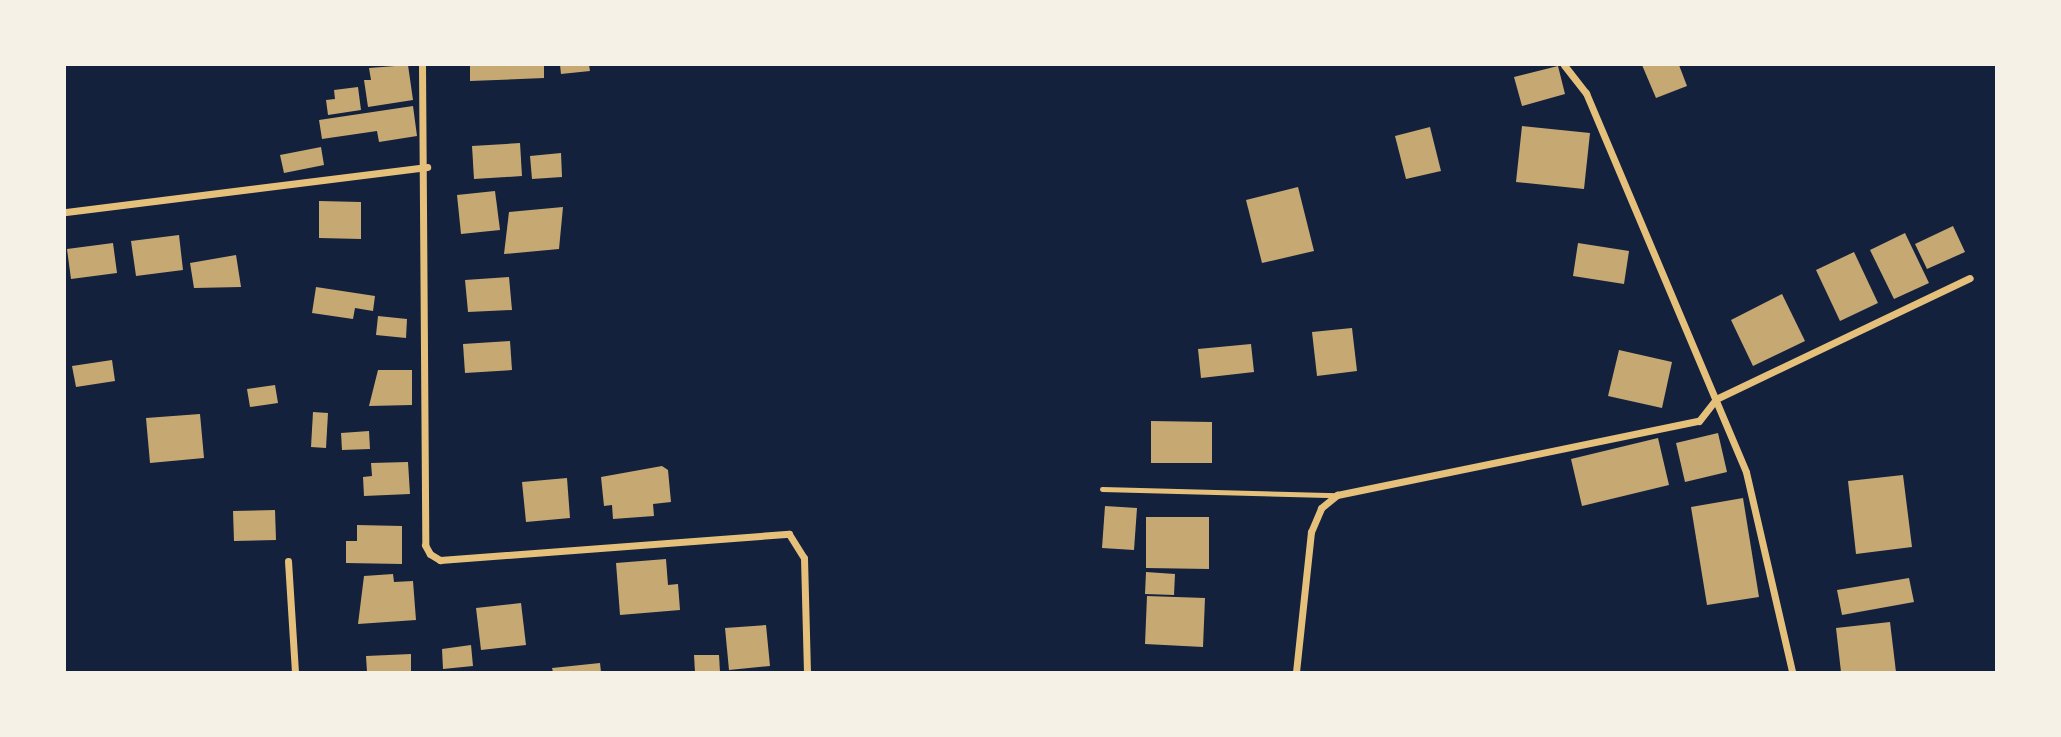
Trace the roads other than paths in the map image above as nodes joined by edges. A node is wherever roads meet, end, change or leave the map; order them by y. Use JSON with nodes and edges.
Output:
{"nodes":[{"id":1,"x":422,"y":65,"type":"edge"},
{"id":2,"x":1564,"y":65,"type":"edge"},
{"id":3,"x":427,"y":167,"type":"junction"},
{"id":4,"x":66,"y":212,"type":"edge"},
{"id":5,"x":1970,"y":278,"type":"dead end"},
{"id":6,"x":1716,"y":399,"type":"junction"},
{"id":7,"x":1102,"y":489,"type":"dead end"},
{"id":8,"x":1338,"y":495,"type":"junction"},
{"id":9,"x":288,"y":561,"type":"dead end"},
{"id":10,"x":295,"y":672,"type":"edge"},
{"id":11,"x":807,"y":672,"type":"edge"},
{"id":12,"x":1296,"y":672,"type":"edge"},
{"id":13,"x":1792,"y":672,"type":"edge"}],
"edges":[{"from":1,"to":3,"type":"street"},
{"from":2,"to":6,"type":"street"},
{"from":3,"to":4,"type":"street"},
{"from":3,"to":11,"type":"street"},
{"from":5,"to":6,"type":"street"},
{"from":6,"to":8,"type":"street"},
{"from":6,"to":13,"type":"street"},
{"from":7,"to":8,"type":"lane"},
{"from":8,"to":12,"type":"street"},
{"from":9,"to":10,"type":"street"}]}
